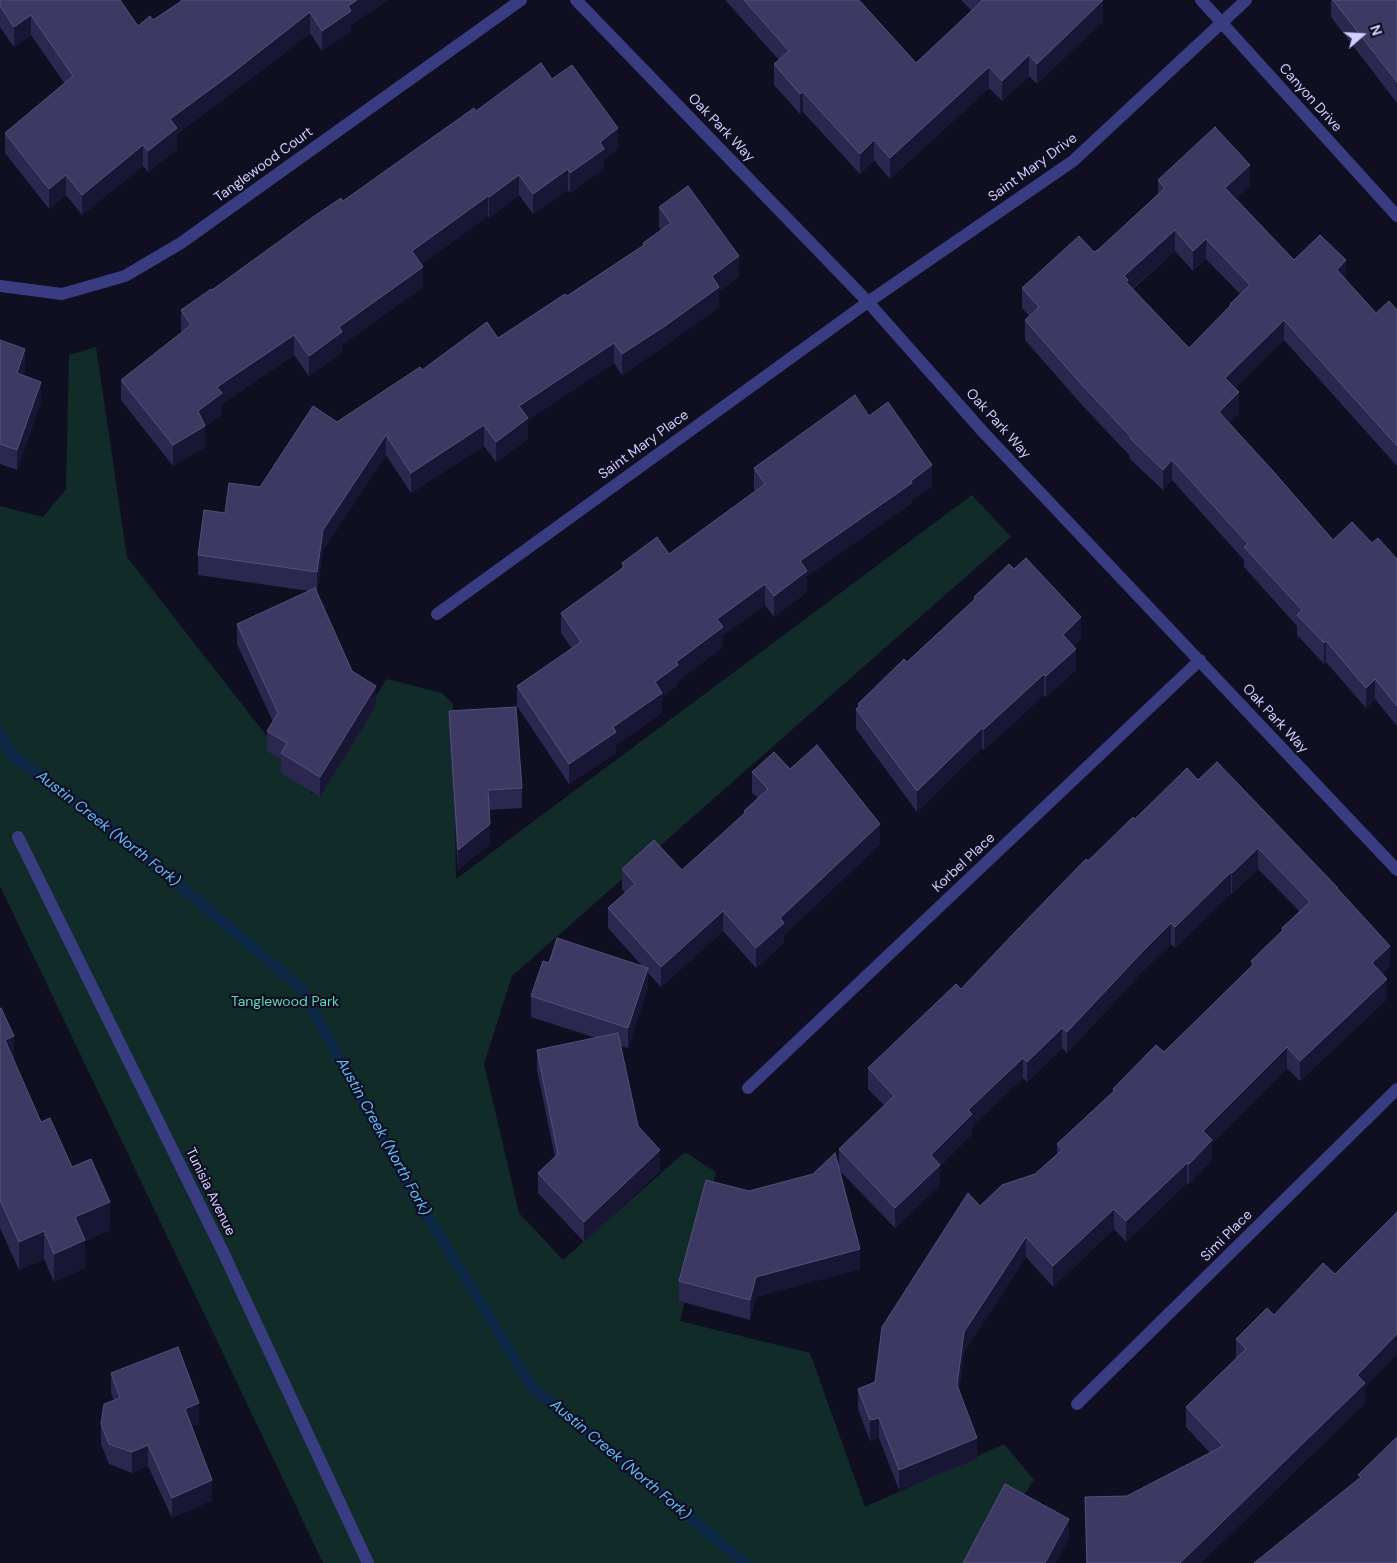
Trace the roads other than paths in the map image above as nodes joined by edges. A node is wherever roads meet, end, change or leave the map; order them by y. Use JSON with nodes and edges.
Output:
{"nodes":[{"id":1,"x":521,"y":0,"type":"edge"},
{"id":2,"x":576,"y":0,"type":"edge"},
{"id":3,"x":1201,"y":0,"type":"edge"},
{"id":4,"x":1246,"y":0,"type":"edge"},
{"id":5,"x":1222,"y":22,"type":"junction"},
{"id":6,"x":1397,"y":216,"type":"edge"},
{"id":7,"x":0,"y":286,"type":"edge"},
{"id":8,"x":868,"y":302,"type":"junction"},
{"id":9,"x":437,"y":614,"type":"dead end"},
{"id":10,"x":1200,"y":660,"type":"junction"},
{"id":11,"x":18,"y":837,"type":"dead end"},
{"id":12,"x":1397,"y":870,"type":"edge"},
{"id":13,"x":748,"y":1088,"type":"dead end"},
{"id":14,"x":1397,"y":1089,"type":"edge"},
{"id":15,"x":1077,"y":1404,"type":"dead end"},
{"id":16,"x":368,"y":1563,"type":"edge"}],
"edges":[{"from":1,"to":7,"type":"street","name":"Tanglewood Court"},
{"from":2,"to":8,"type":"street","name":"Oak Park Way"},
{"from":3,"to":5,"type":"street","name":"Canyon Drive"},
{"from":4,"to":5,"type":"street","name":"Saint Mary Drive"},
{"from":5,"to":6,"type":"street","name":"Canyon Drive"},
{"from":5,"to":8,"type":"street","name":"Saint Mary Drive"},
{"from":8,"to":9,"type":"street","name":"Saint Mary Place"},
{"from":8,"to":10,"type":"street","name":"Oak Park Way"},
{"from":10,"to":12,"type":"street","name":"Oak Park Way"},
{"from":10,"to":13,"type":"street","name":"Korbel Place"},
{"from":11,"to":16,"type":"street","name":"Tunisia Avenue"},
{"from":14,"to":15,"type":"street","name":"Simi Place"}]}
